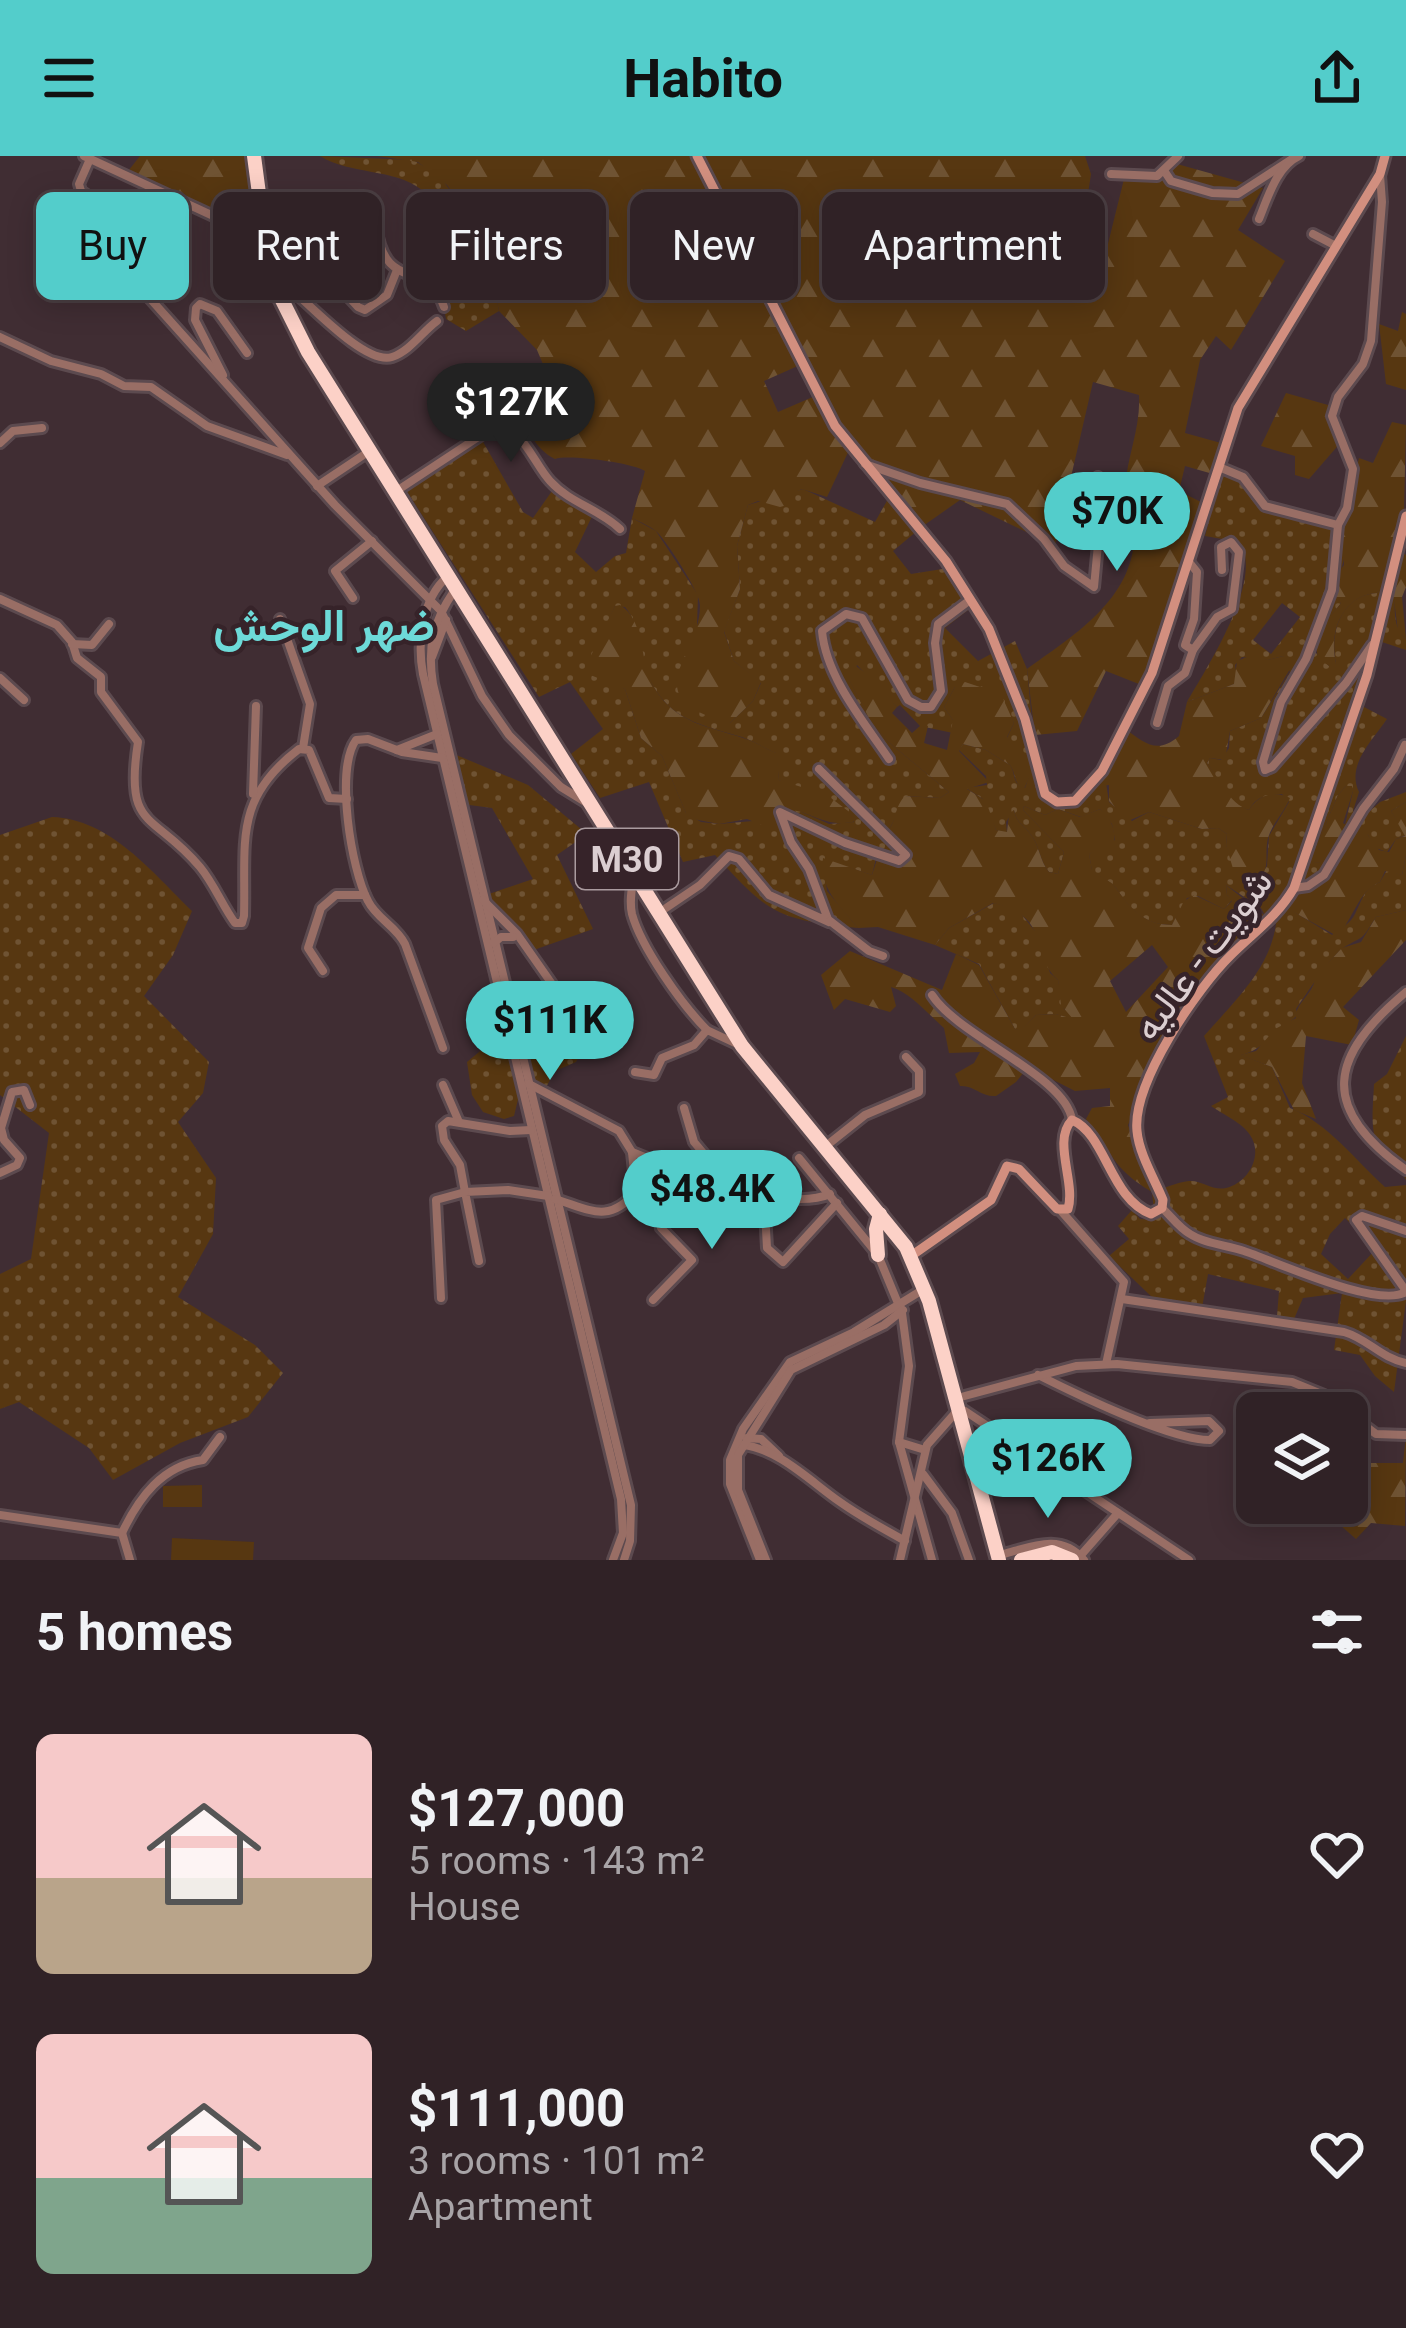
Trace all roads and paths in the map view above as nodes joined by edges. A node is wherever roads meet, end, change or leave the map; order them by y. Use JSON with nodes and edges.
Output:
{"nodes":[{"id":1,"x":257,"y":156,"type":"edge"},
{"id":2,"x":698,"y":156,"type":"edge"},
{"id":3,"x":1178,"y":156,"type":"edge"},
{"id":4,"x":1385,"y":156,"type":"edge"},
{"id":5,"x":1296,"y":157,"type":"edge"},
{"id":6,"x":87,"y":158,"type":"edge"},
{"id":7,"x":1165,"y":172,"type":"junction"},
{"id":8,"x":1111,"y":173,"type":"dead end"},
{"id":9,"x":1380,"y":174,"type":"junction"},
{"id":10,"x":82,"y":192,"type":"edge"},
{"id":11,"x":157,"y":192,"type":"edge"},
{"id":12,"x":260,"y":192,"type":"edge"},
{"id":13,"x":263,"y":192,"type":"edge"},
{"id":14,"x":1259,"y":219,"type":"dead end"},
{"id":15,"x":1313,"y":234,"type":"dead end"},
{"id":16,"x":1336,"y":246,"type":"junction"},
{"id":17,"x":382,"y":252,"type":"edge"},
{"id":18,"x":397,"y":270,"type":"junction"},
{"id":19,"x":149,"y":300,"type":"edge"},
{"id":20,"x":279,"y":300,"type":"edge"},
{"id":21,"x":288,"y":300,"type":"edge"},
{"id":22,"x":304,"y":300,"type":"edge"},
{"id":23,"x":351,"y":300,"type":"edge"},
{"id":24,"x":444,"y":307,"type":"dead end"},
{"id":25,"x":437,"y":321,"type":"dead end"},
{"id":26,"x":0,"y":337,"type":"edge"},
{"id":27,"x":247,"y":352,"type":"dead end"},
{"id":28,"x":227,"y":382,"type":"junction"},
{"id":29,"x":509,"y":398,"type":"dead end"},
{"id":30,"x":0,"y":427,"type":"edge"},
{"id":31,"x":42,"y":428,"type":"dead end"},
{"id":32,"x":513,"y":429,"type":"junction"},
{"id":33,"x":2,"y":442,"type":"edge"},
{"id":34,"x":368,"y":452,"type":"junction"},
{"id":35,"x":289,"y":455,"type":"junction"},
{"id":36,"x":863,"y":464,"type":"junction"},
{"id":37,"x":1217,"y":467,"type":"junction"},
{"id":38,"x":1098,"y":477,"type":"dead end"},
{"id":39,"x":317,"y":486,"type":"junction"},
{"id":40,"x":401,"y":488,"type":"junction"},
{"id":41,"x":1406,"y":516,"type":"edge"},
{"id":42,"x":1338,"y":525,"type":"junction"},
{"id":43,"x":620,"y":529,"type":"dead end"},
{"id":44,"x":372,"y":541,"type":"junction"},
{"id":45,"x":1402,"y":550,"type":"edge"},
{"id":46,"x":1188,"y":561,"type":"junction"},
{"id":47,"x":1222,"y":570,"type":"dead end"},
{"id":48,"x":453,"y":582,"type":"junction"},
{"id":49,"x":352,"y":598,"type":"dead end"},
{"id":50,"x":0,"y":599,"type":"edge"},
{"id":51,"x":971,"y":599,"type":"junction"},
{"id":52,"x":430,"y":600,"type":"junction"},
{"id":53,"x":444,"y":615,"type":"junction"},
{"id":54,"x":280,"y":620,"type":"dead end"},
{"id":55,"x":109,"y":624,"type":"dead end"},
{"id":56,"x":1377,"y":639,"type":"junction"},
{"id":57,"x":72,"y":644,"type":"junction"},
{"id":58,"x":1193,"y":650,"type":"junction"},
{"id":59,"x":0,"y":678,"type":"edge"},
{"id":60,"x":24,"y":700,"type":"dead end"},
{"id":61,"x":256,"y":706,"type":"dead end"},
{"id":62,"x":1156,"y":723,"type":"dead end"},
{"id":63,"x":436,"y":734,"type":"junction"},
{"id":64,"x":1406,"y":745,"type":"edge"},
{"id":65,"x":303,"y":748,"type":"junction"},
{"id":66,"x":396,"y":750,"type":"junction"},
{"id":67,"x":442,"y":758,"type":"junction"},
{"id":68,"x":889,"y":759,"type":"dead end"},
{"id":69,"x":819,"y":769,"type":"dead end"},
{"id":70,"x":252,"y":798,"type":"junction"},
{"id":71,"x":347,"y":800,"type":"junction"},
{"id":72,"x":593,"y":807,"type":"junction"},
{"id":73,"x":634,"y":870,"type":"junction"},
{"id":74,"x":1294,"y":888,"type":"junction"},
{"id":75,"x":365,"y":895,"type":"junction"},
{"id":76,"x":480,"y":901,"type":"junction"},
{"id":77,"x":667,"y":908,"type":"junction"},
{"id":78,"x":829,"y":920,"type":"junction"},
{"id":79,"x":512,"y":937,"type":"junction"},
{"id":80,"x":494,"y":943,"type":"junction"},
{"id":81,"x":687,"y":949,"type":"junction"},
{"id":82,"x":883,"y":956,"type":"dead end"},
{"id":83,"x":532,"y":958,"type":"junction"},
{"id":84,"x":323,"y":971,"type":"dead end"},
{"id":85,"x":1406,"y":992,"type":"edge"},
{"id":86,"x":932,"y":995,"type":"dead end"},
{"id":87,"x":574,"y":1015,"type":"dead end"},
{"id":88,"x":707,"y":1030,"type":"junction"},
{"id":89,"x":742,"y":1046,"type":"junction"},
{"id":90,"x":442,"y":1048,"type":"dead end"},
{"id":91,"x":906,"y":1057,"type":"dead end"},
{"id":92,"x":635,"y":1072,"type":"dead end"},
{"id":93,"x":527,"y":1084,"type":"junction"},
{"id":94,"x":443,"y":1085,"type":"dead end"},
{"id":95,"x":30,"y":1106,"type":"dead end"},
{"id":96,"x":684,"y":1108,"type":"dead end"},
{"id":97,"x":531,"y":1112,"type":"junction"},
{"id":98,"x":1072,"y":1120,"type":"junction"},
{"id":99,"x":459,"y":1122,"type":"junction"},
{"id":100,"x":815,"y":1128,"type":"junction"},
{"id":101,"x":531,"y":1130,"type":"junction"},
{"id":102,"x":831,"y":1142,"type":"junction"},
{"id":103,"x":632,"y":1152,"type":"junction"},
{"id":104,"x":799,"y":1158,"type":"dead end"},
{"id":105,"x":1406,"y":1170,"type":"edge"},
{"id":106,"x":0,"y":1173,"type":"edge"},
{"id":107,"x":694,"y":1175,"type":"junction"},
{"id":108,"x":733,"y":1188,"type":"junction"},
{"id":109,"x":465,"y":1192,"type":"junction"},
{"id":110,"x":764,"y":1193,"type":"junction"},
{"id":111,"x":830,"y":1194,"type":"junction"},
{"id":112,"x":552,"y":1198,"type":"junction"},
{"id":113,"x":838,"y":1203,"type":"junction"},
{"id":114,"x":1162,"y":1208,"type":"junction"},
{"id":115,"x":1062,"y":1212,"type":"junction"},
{"id":116,"x":880,"y":1214,"type":"junction"},
{"id":117,"x":1406,"y":1231,"type":"edge"},
{"id":118,"x":913,"y":1253,"type":"junction"},
{"id":119,"x":878,"y":1256,"type":"junction"},
{"id":120,"x":478,"y":1261,"type":"dead end"},
{"id":121,"x":1124,"y":1282,"type":"junction"},
{"id":122,"x":924,"y":1289,"type":"junction"},
{"id":123,"x":1406,"y":1291,"type":"edge"},
{"id":124,"x":441,"y":1298,"type":"dead end"},
{"id":125,"x":653,"y":1300,"type":"dead end"},
{"id":126,"x":901,"y":1300,"type":"junction"},
{"id":127,"x":1122,"y":1300,"type":"junction"},
{"id":128,"x":1148,"y":1303,"type":"junction"},
{"id":129,"x":902,"y":1313,"type":"junction"},
{"id":130,"x":1406,"y":1363,"type":"edge"},
{"id":131,"x":1106,"y":1364,"type":"junction"},
{"id":132,"x":1038,"y":1375,"type":"junction"},
{"id":133,"x":962,"y":1406,"type":"junction"},
{"id":134,"x":761,"y":1418,"type":"junction"},
{"id":135,"x":606,"y":1421,"type":"junction"},
{"id":136,"x":1150,"y":1423,"type":"junction"},
{"id":137,"x":1406,"y":1435,"type":"edge"},
{"id":138,"x":220,"y":1437,"type":"dead end"},
{"id":139,"x":761,"y":1438,"type":"junction"},
{"id":140,"x":742,"y":1440,"type":"junction"},
{"id":141,"x":899,"y":1442,"type":"junction"},
{"id":142,"x":925,"y":1450,"type":"junction"},
{"id":143,"x":784,"y":1462,"type":"junction"},
{"id":144,"x":922,"y":1473,"type":"junction"},
{"id":145,"x":915,"y":1509,"type":"junction"},
{"id":146,"x":1118,"y":1513,"type":"junction"},
{"id":147,"x":0,"y":1515,"type":"edge"},
{"id":148,"x":122,"y":1532,"type":"junction"},
{"id":149,"x":905,"y":1541,"type":"junction"},
{"id":150,"x":1003,"y":1558,"type":"edge"},
{"id":151,"x":1079,"y":1558,"type":"edge"},
{"id":152,"x":130,"y":1560,"type":"edge"},
{"id":153,"x":613,"y":1560,"type":"edge"},
{"id":154,"x":624,"y":1560,"type":"edge"},
{"id":155,"x":763,"y":1560,"type":"edge"},
{"id":156,"x":900,"y":1560,"type":"edge"},
{"id":157,"x":932,"y":1560,"type":"edge"},
{"id":158,"x":969,"y":1560,"type":"edge"},
{"id":159,"x":1021,"y":1560,"type":"edge"},
{"id":160,"x":1189,"y":1560,"type":"edge"}],
"edges":[{"from":1,"to":12,"type":"highway","number":"M30"},
{"from":1,"to":13,"type":"highway","number":"M30"},
{"from":2,"to":36,"type":"main road"},
{"from":3,"to":7,"type":"street"},
{"from":4,"to":9,"type":"main road"},
{"from":5,"to":7,"type":"street"},
{"from":5,"to":14,"type":"street"},
{"from":6,"to":10,"type":"street"},
{"from":6,"to":11,"type":"street"},
{"from":7,"to":8,"type":"street"},
{"from":9,"to":16,"type":"main road"},
{"from":9,"to":42,"type":"street"},
{"from":15,"to":16,"type":"street"},
{"from":16,"to":37,"type":"main road"},
{"from":17,"to":18,"type":"street"},
{"from":18,"to":23,"type":"street"},
{"from":18,"to":24,"type":"street"},
{"from":19,"to":28,"type":"street"},
{"from":20,"to":34,"type":"highway","number":"M30"},
{"from":21,"to":40,"type":"highway","number":"M30"},
{"from":22,"to":25,"type":"street"},
{"from":26,"to":35,"type":"street"},
{"from":27,"to":28,"type":"street"},
{"from":28,"to":35,"type":"street"},
{"from":29,"to":32,"type":"street"},
{"from":30,"to":33,"type":"street"},
{"from":31,"to":33,"type":"street"},
{"from":32,"to":40,"type":"street"},
{"from":32,"to":43,"type":"street"},
{"from":34,"to":39,"type":"street"},
{"from":34,"to":48,"type":"highway","number":"M30"},
{"from":35,"to":39,"type":"street"},
{"from":36,"to":38,"type":"street"},
{"from":36,"to":51,"type":"main road"},
{"from":37,"to":42,"type":"street"},
{"from":37,"to":46,"type":"main road"},
{"from":39,"to":44,"type":"street"},
{"from":40,"to":77,"type":"highway","number":"M30"},
{"from":41,"to":45,"type":"main road","name":"شويت - عاليه"},
{"from":42,"to":56,"type":"street"},
{"from":44,"to":49,"type":"street"},
{"from":44,"to":52,"type":"street"},
{"from":45,"to":56,"type":"main road","name":"شويت - عاليه"},
{"from":46,"to":51,"type":"main road"},
{"from":46,"to":58,"type":"street"},
{"from":47,"to":58,"type":"street"},
{"from":48,"to":52,"type":"street"},
{"from":48,"to":53,"type":"street"},
{"from":48,"to":72,"type":"highway","number":"M30"},
{"from":50,"to":57,"type":"street"},
{"from":51,"to":68,"type":"street"},
{"from":52,"to":53,"type":"street"},
{"from":52,"to":63,"type":"street"},
{"from":53,"to":72,"type":"street"},
{"from":53,"to":76,"type":"street"},
{"from":54,"to":65,"type":"street"},
{"from":55,"to":57,"type":"street"},
{"from":56,"to":74,"type":"main road","name":"شويت - عاليه"},
{"from":57,"to":70,"type":"street"},
{"from":58,"to":62,"type":"street"},
{"from":59,"to":60,"type":"street"},
{"from":61,"to":70,"type":"street"},
{"from":63,"to":66,"type":"street"},
{"from":63,"to":67,"type":"street"},
{"from":64,"to":74,"type":"street"},
{"from":65,"to":70,"type":"street"},
{"from":65,"to":71,"type":"street"},
{"from":66,"to":67,"type":"street"},
{"from":66,"to":71,"type":"street"},
{"from":67,"to":76,"type":"street"},
{"from":69,"to":78,"type":"street"},
{"from":71,"to":75,"type":"street"},
{"from":72,"to":73,"type":"highway","number":"M30"},
{"from":73,"to":81,"type":"highway","number":"M30"},
{"from":73,"to":88,"type":"street"},
{"from":74,"to":114,"type":"main road","name":"شويت - عاليه"},
{"from":75,"to":84,"type":"street"},
{"from":75,"to":90,"type":"street"},
{"from":76,"to":79,"type":"street"},
{"from":76,"to":80,"type":"street"},
{"from":76,"to":83,"type":"street"},
{"from":76,"to":97,"type":"street"},
{"from":77,"to":78,"type":"street"},
{"from":77,"to":81,"type":"highway","number":"M30"},
{"from":78,"to":82,"type":"street"},
{"from":79,"to":80,"type":"street"},
{"from":79,"to":83,"type":"street"},
{"from":80,"to":93,"type":"street"},
{"from":81,"to":89,"type":"highway","number":"M30"},
{"from":81,"to":100,"type":"highway","number":"M30"},
{"from":83,"to":87,"type":"street"},
{"from":85,"to":105,"type":"street"},
{"from":86,"to":98,"type":"street"},
{"from":88,"to":89,"type":"street"},
{"from":88,"to":92,"type":"street"},
{"from":89,"to":100,"type":"highway","number":"M30"},
{"from":91,"to":102,"type":"street"},
{"from":93,"to":97,"type":"street"},
{"from":93,"to":103,"type":"street"},
{"from":94,"to":99,"type":"street"},
{"from":95,"to":106,"type":"street"},
{"from":96,"to":108,"type":"street"},
{"from":97,"to":101,"type":"street"},
{"from":97,"to":112,"type":"street"},
{"from":98,"to":114,"type":"main road"},
{"from":98,"to":115,"type":"main road"},
{"from":99,"to":101,"type":"street"},
{"from":99,"to":109,"type":"street"},
{"from":100,"to":102,"type":"highway","number":"M30"},
{"from":100,"to":116,"type":"highway","number":"M30"},
{"from":101,"to":112,"type":"street"},
{"from":102,"to":118,"type":"highway","number":"M30"},
{"from":103,"to":107,"type":"street"},
{"from":103,"to":112,"type":"street"},
{"from":104,"to":111,"type":"street"},
{"from":107,"to":108,"type":"street"},
{"from":107,"to":125,"type":"street"},
{"from":108,"to":110,"type":"street"},
{"from":109,"to":112,"type":"street"},
{"from":109,"to":120,"type":"street"},
{"from":109,"to":124,"type":"street"},
{"from":110,"to":111,"type":"street"},
{"from":110,"to":113,"type":"street"},
{"from":111,"to":113,"type":"street"},
{"from":112,"to":135,"type":"street"},
{"from":113,"to":119,"type":"street"},
{"from":114,"to":123,"type":"street"},
{"from":115,"to":118,"type":"main road"},
{"from":115,"to":121,"type":"street"},
{"from":116,"to":118,"type":"highway","number":"M30"},
{"from":116,"to":119,"type":"highway"},
{"from":117,"to":123,"type":"street"},
{"from":118,"to":122,"type":"highway","number":"M30"},
{"from":118,"to":133,"type":"highway","number":"M30"},
{"from":119,"to":126,"type":"street"},
{"from":121,"to":127,"type":"street"},
{"from":121,"to":128,"type":"street"},
{"from":122,"to":126,"type":"street"},
{"from":122,"to":133,"type":"highway","number":"M30"},
{"from":126,"to":129,"type":"street"},
{"from":126,"to":140,"type":"street"},
{"from":127,"to":128,"type":"street"},
{"from":127,"to":131,"type":"street"},
{"from":128,"to":130,"type":"street"},
{"from":129,"to":134,"type":"street"},
{"from":129,"to":141,"type":"street"},
{"from":131,"to":132,"type":"street"},
{"from":131,"to":137,"type":"street"},
{"from":132,"to":133,"type":"street"},
{"from":132,"to":136,"type":"street"},
{"from":133,"to":142,"type":"street"},
{"from":133,"to":146,"type":"street"},
{"from":133,"to":150,"type":"highway","number":"M30"},
{"from":134,"to":139,"type":"street"},
{"from":134,"to":140,"type":"street"},
{"from":135,"to":153,"type":"street"},
{"from":135,"to":154,"type":"street"},
{"from":136,"to":136,"type":"street"},
{"from":138,"to":148,"type":"street"},
{"from":139,"to":140,"type":"street"},
{"from":139,"to":143,"type":"street"},
{"from":140,"to":143,"type":"street"},
{"from":140,"to":155,"type":"street"},
{"from":141,"to":142,"type":"street"},
{"from":141,"to":145,"type":"street"},
{"from":142,"to":144,"type":"street"},
{"from":143,"to":149,"type":"street"},
{"from":144,"to":145,"type":"street"},
{"from":144,"to":158,"type":"street"},
{"from":145,"to":149,"type":"street"},
{"from":145,"to":157,"type":"street"},
{"from":146,"to":151,"type":"street"},
{"from":146,"to":160,"type":"street"},
{"from":147,"to":148,"type":"street"},
{"from":148,"to":152,"type":"street"},
{"from":149,"to":156,"type":"street"},
{"from":150,"to":151,"type":"street"},
{"from":151,"to":159,"type":"highway"}]}
